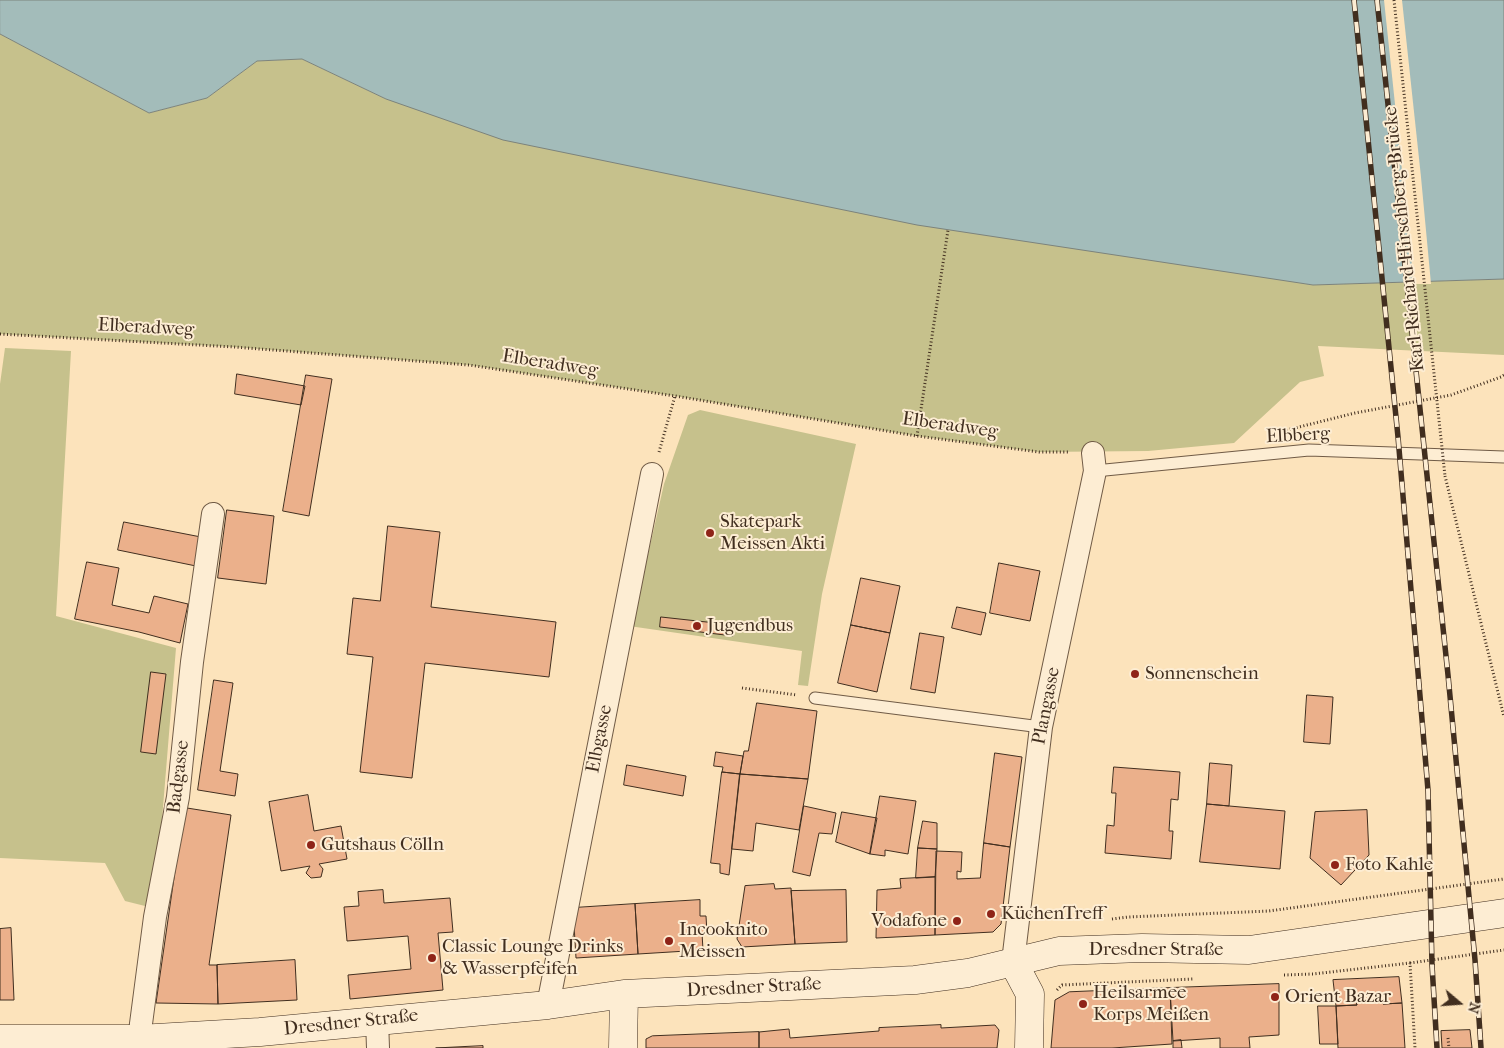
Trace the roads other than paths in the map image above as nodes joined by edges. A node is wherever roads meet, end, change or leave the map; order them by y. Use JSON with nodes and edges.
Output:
{"nodes":[{"id":1,"x":1504,"y":456,"type":"edge"},
{"id":2,"x":1094,"y":462,"type":"joint"},
{"id":3,"x":652,"y":474,"type":"road end"},
{"id":4,"x":213,"y":514,"type":"dead end"},
{"id":5,"x":815,"y":698,"type":"road end"},
{"id":6,"x":1041,"y":727,"type":"junction"},
{"id":7,"x":1504,"y":913,"type":"edge"},
{"id":8,"x":1014,"y":962,"type":"junction"},
{"id":9,"x":624,"y":994,"type":"junction"},
{"id":10,"x":548,"y":1005,"type":"junction"},
{"id":11,"x":377,"y":1020,"type":"junction"},
{"id":12,"x":139,"y":1038,"type":"junction"},
{"id":13,"x":0,"y":1039,"type":"edge"},
{"id":14,"x":378,"y":1048,"type":"edge"},
{"id":15,"x":623,"y":1048,"type":"edge"},
{"id":16,"x":1029,"y":1048,"type":"edge"}],
"edges":[{"from":1,"to":2,"type":"lane","name":"Elbberg"},
{"from":2,"to":6,"type":"street","name":"Plangasse"},
{"from":3,"to":10,"type":"street","name":"Elbgasse"},
{"from":4,"to":12,"type":"street","name":"Badgasse"},
{"from":5,"to":6,"type":"lane"},
{"from":6,"to":8,"type":"street","name":"Plangasse"},
{"from":7,"to":8,"type":"main road","name":"Dresdner Straße"},
{"from":8,"to":9,"type":"main road","name":"Dresdner Straße"},
{"from":8,"to":16,"type":"main road"},
{"from":9,"to":10,"type":"main road","name":"Dresdner Straße"},
{"from":9,"to":15,"type":"main road"},
{"from":10,"to":11,"type":"main road","name":"Dresdner Straße"},
{"from":11,"to":12,"type":"main road","name":"Dresdner Straße"},
{"from":11,"to":14,"type":"street"},
{"from":12,"to":13,"type":"main road","name":"Dresdner Straße"}]}
